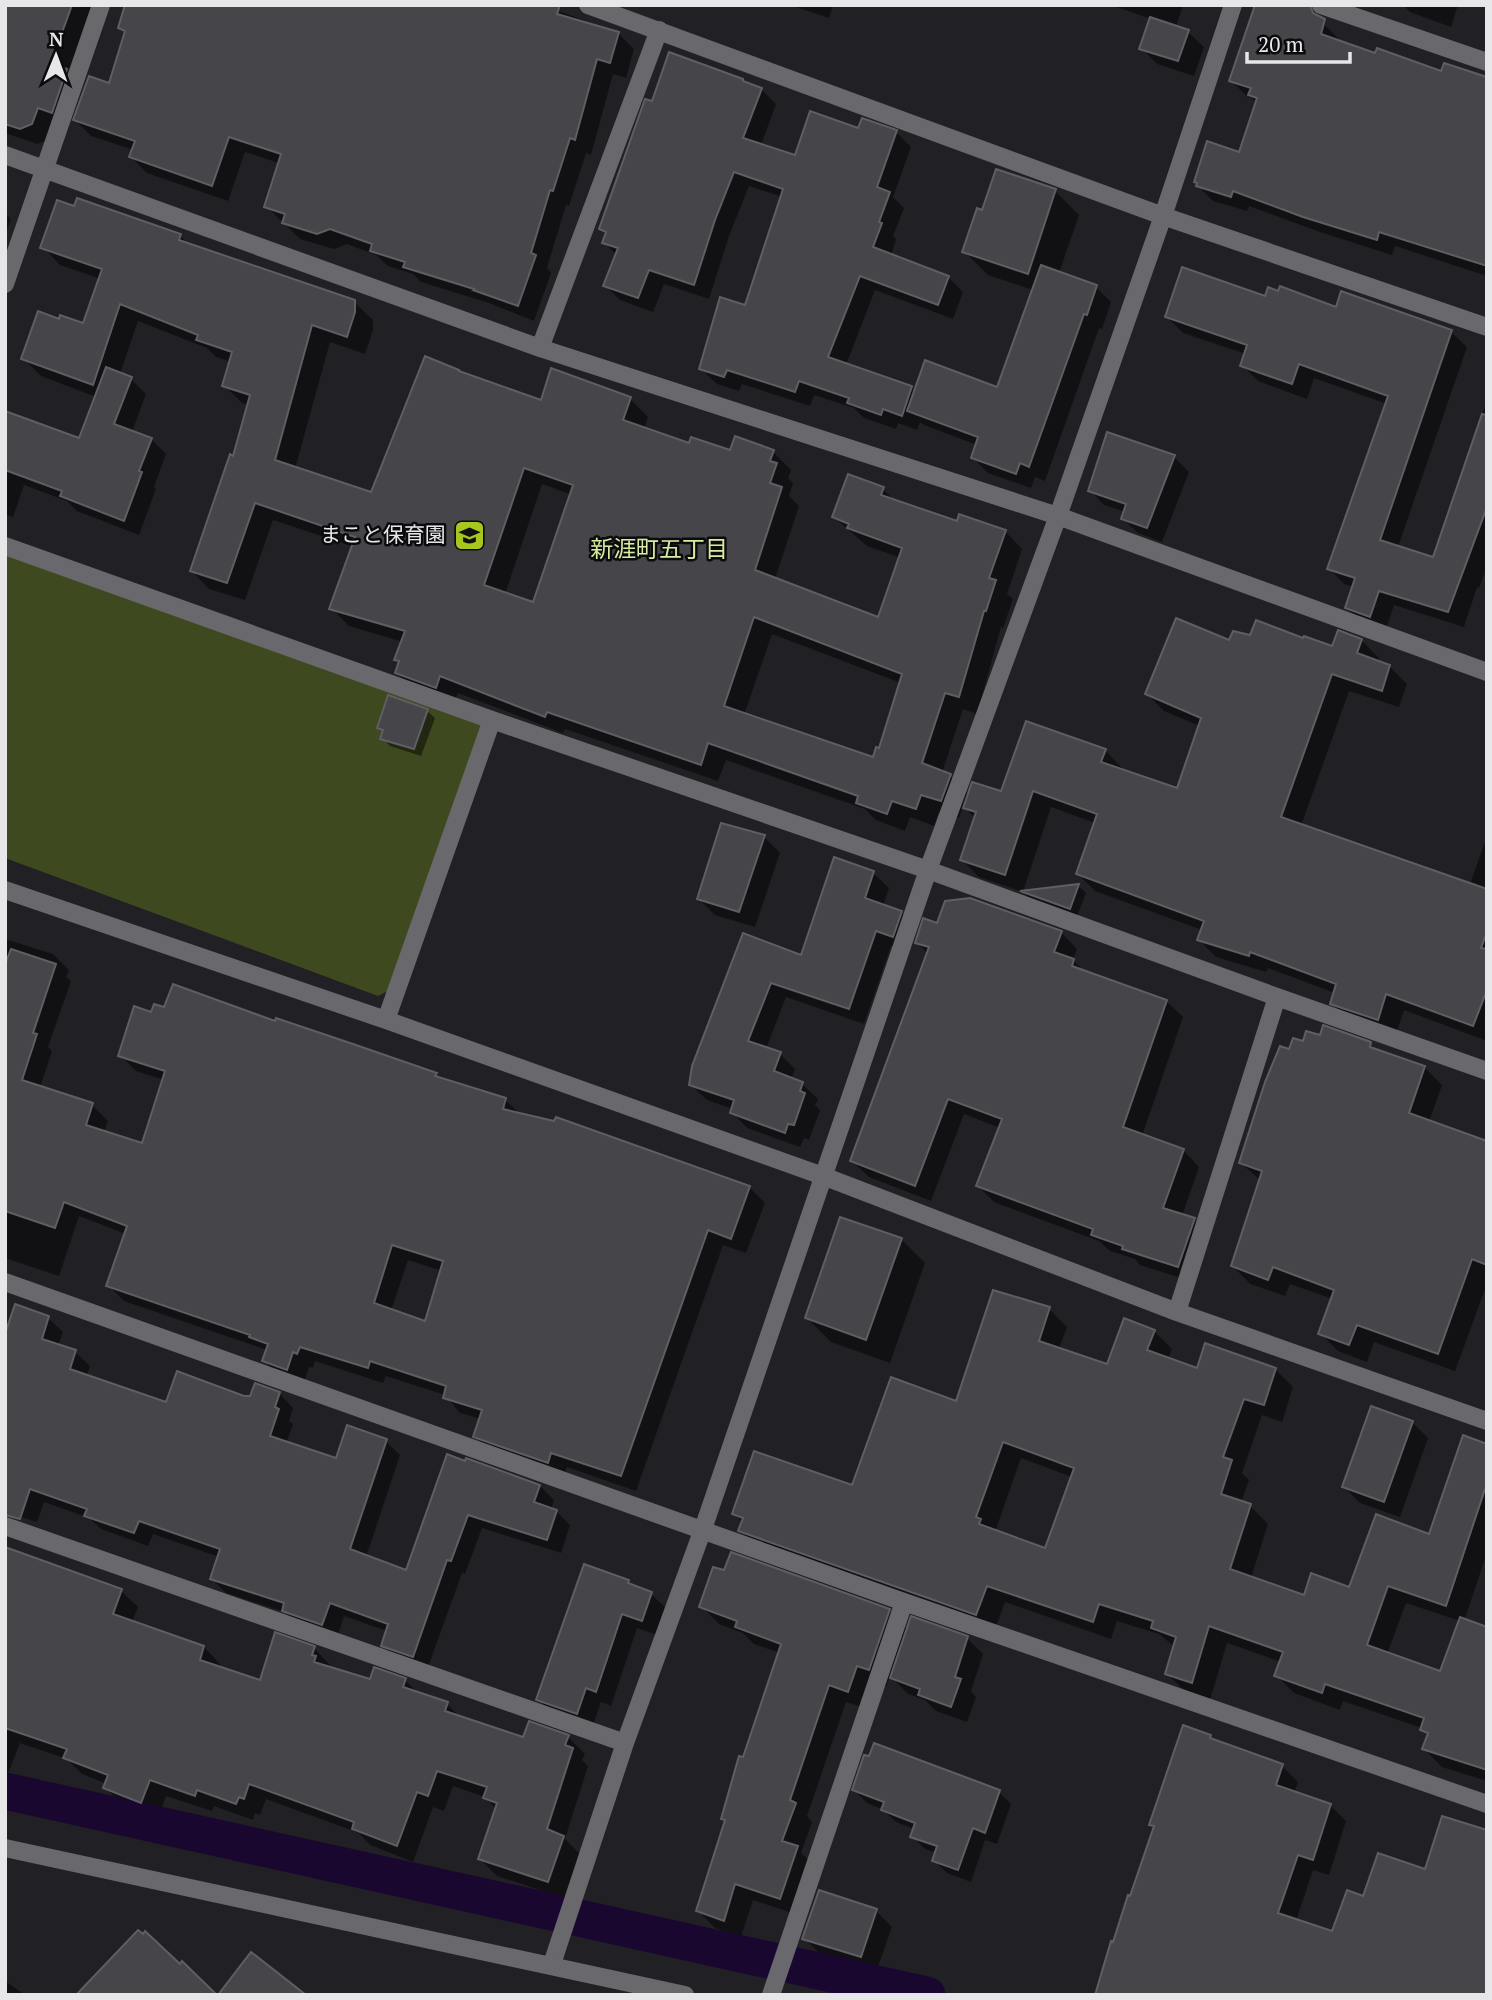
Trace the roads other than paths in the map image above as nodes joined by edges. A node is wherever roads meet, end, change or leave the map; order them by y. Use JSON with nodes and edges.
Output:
{"nodes":[{"id":1,"x":101,"y":5,"type":"edge"},
{"id":2,"x":588,"y":5,"type":"edge"},
{"id":3,"x":1233,"y":5,"type":"edge"},
{"id":4,"x":1321,"y":5,"type":"edge"},
{"id":5,"x":659,"y":30,"type":"junction"},
{"id":6,"x":1487,"y":62,"type":"edge"},
{"id":7,"x":5,"y":155,"type":"edge"},
{"id":8,"x":43,"y":169,"type":"junction"},
{"id":9,"x":1163,"y":216,"type":"junction"},
{"id":10,"x":5,"y":284,"type":"edge"},
{"id":11,"x":1487,"y":327,"type":"edge"},
{"id":12,"x":540,"y":348,"type":"junction"},
{"id":13,"x":1058,"y":516,"type":"junction"},
{"id":14,"x":5,"y":546,"type":"edge"},
{"id":15,"x":1487,"y":672,"type":"edge"},
{"id":16,"x":492,"y":720,"type":"junction"},
{"id":17,"x":928,"y":870,"type":"junction"},
{"id":18,"x":5,"y":890,"type":"edge"},
{"id":19,"x":1277,"y":998,"type":"junction"},
{"id":20,"x":386,"y":1020,"type":"junction"},
{"id":21,"x":1487,"y":1071,"type":"edge"},
{"id":22,"x":823,"y":1176,"type":"junction"},
{"id":23,"x":5,"y":1282,"type":"edge"},
{"id":24,"x":1177,"y":1312,"type":"junction"},
{"id":25,"x":1487,"y":1422,"type":"edge"},
{"id":26,"x":5,"y":1526,"type":"edge"},
{"id":27,"x":703,"y":1530,"type":"junction"},
{"id":28,"x":904,"y":1602,"type":"junction"},
{"id":29,"x":625,"y":1744,"type":"junction"},
{"id":30,"x":1487,"y":1804,"type":"edge"},
{"id":31,"x":5,"y":1849,"type":"edge"},
{"id":32,"x":552,"y":1965,"type":"junction"},
{"id":33,"x":685,"y":1995,"type":"edge"},
{"id":34,"x":771,"y":1995,"type":"edge"}],
"edges":[{"from":1,"to":8,"type":"street"},
{"from":2,"to":5,"type":"street"},
{"from":3,"to":9,"type":"street"},
{"from":4,"to":6,"type":"street"},
{"from":5,"to":9,"type":"street"},
{"from":5,"to":12,"type":"street"},
{"from":7,"to":8,"type":"street"},
{"from":8,"to":10,"type":"street"},
{"from":8,"to":12,"type":"street"},
{"from":9,"to":11,"type":"street"},
{"from":9,"to":13,"type":"street"},
{"from":12,"to":13,"type":"street"},
{"from":13,"to":15,"type":"street"},
{"from":13,"to":17,"type":"street"},
{"from":14,"to":16,"type":"street"},
{"from":16,"to":17,"type":"street"},
{"from":16,"to":20,"type":"street"},
{"from":17,"to":19,"type":"street"},
{"from":17,"to":22,"type":"street"},
{"from":18,"to":20,"type":"street"},
{"from":19,"to":21,"type":"street"},
{"from":19,"to":24,"type":"street"},
{"from":20,"to":22,"type":"street"},
{"from":22,"to":24,"type":"street"},
{"from":22,"to":27,"type":"street"},
{"from":23,"to":27,"type":"street"},
{"from":24,"to":25,"type":"street"},
{"from":26,"to":29,"type":"street"},
{"from":27,"to":28,"type":"street"},
{"from":27,"to":29,"type":"street"},
{"from":28,"to":30,"type":"street"},
{"from":28,"to":34,"type":"street"},
{"from":29,"to":32,"type":"street"},
{"from":31,"to":32,"type":"street"},
{"from":32,"to":33,"type":"street"}]}
